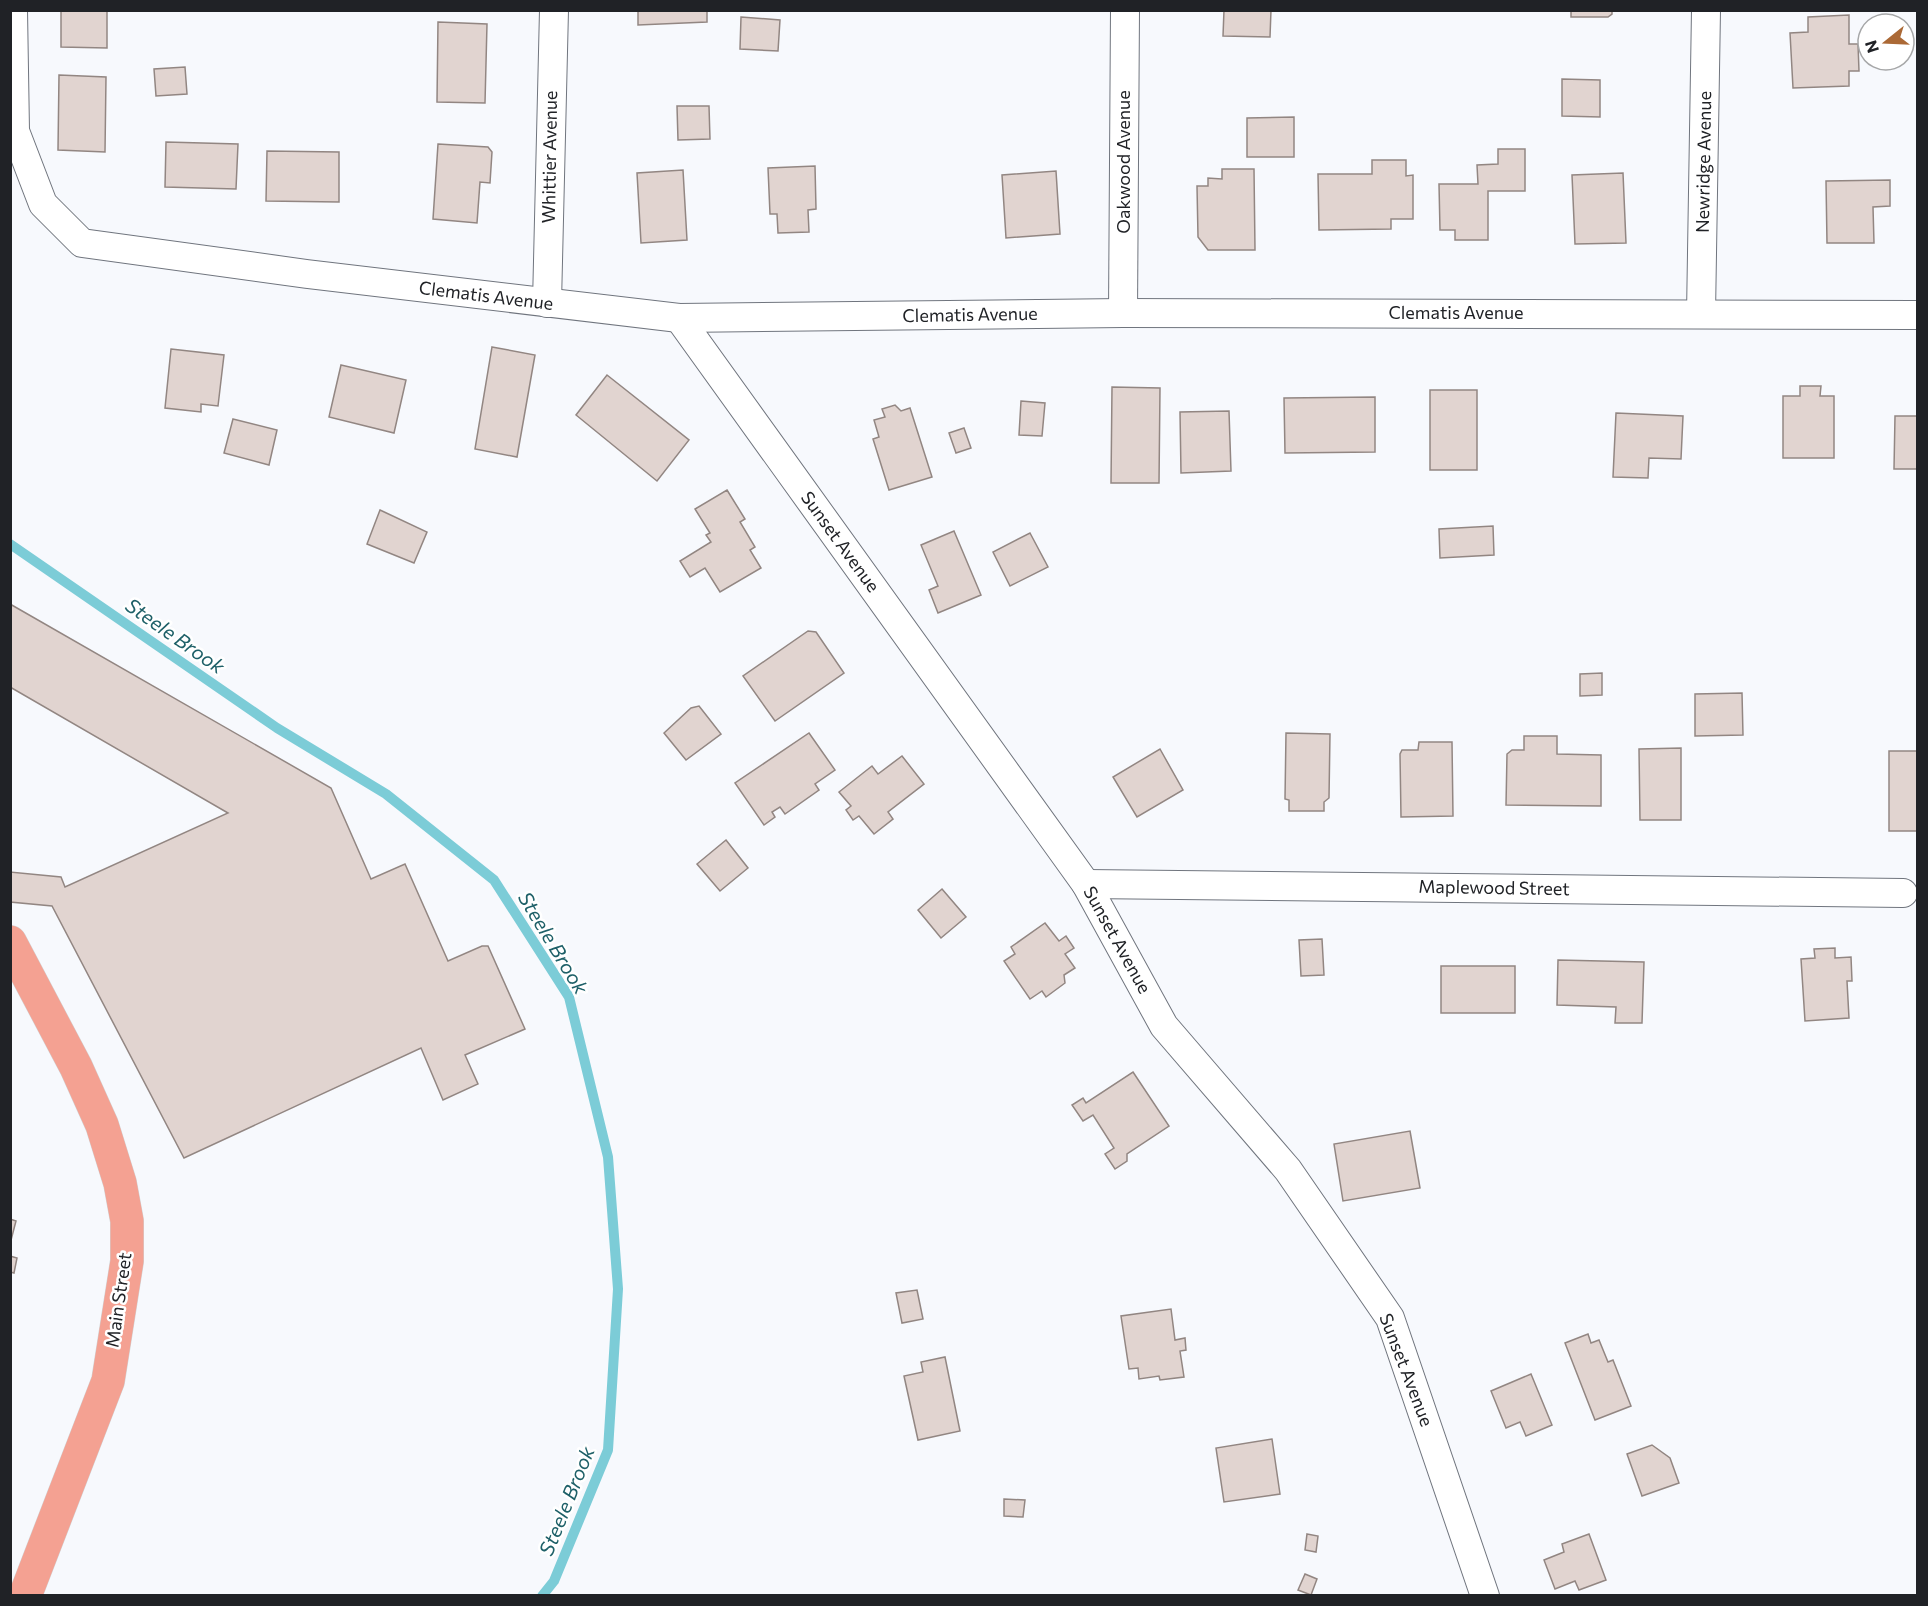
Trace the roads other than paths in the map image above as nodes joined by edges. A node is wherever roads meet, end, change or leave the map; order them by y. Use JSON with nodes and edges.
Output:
{"nodes":[{"id":1,"x":13,"y":10,"type":"edge"},
{"id":2,"x":554,"y":10,"type":"edge"},
{"id":3,"x":1125,"y":10,"type":"edge"},
{"id":4,"x":1706,"y":10,"type":"edge"},
{"id":5,"x":547,"y":303,"type":"junction"},
{"id":6,"x":1123,"y":313,"type":"junction"},
{"id":7,"x":1701,"y":314,"type":"junction"},
{"id":8,"x":1917,"y":315,"type":"edge"},
{"id":9,"x":679,"y":318,"type":"junction"},
{"id":10,"x":1086,"y":884,"type":"junction"},
{"id":11,"x":1903,"y":892,"type":"dead end"},
{"id":12,"x":10,"y":942,"type":"edge"},
{"id":13,"x":25,"y":1596,"type":"edge"},
{"id":14,"x":1485,"y":1596,"type":"edge"}],
"edges":[{"from":1,"to":5,"type":"street","name":"Clematis Avenue"},
{"from":2,"to":5,"type":"street","name":"Whittier Avenue"},
{"from":3,"to":6,"type":"street","name":"Oakwood Avenue"},
{"from":4,"to":7,"type":"street","name":"Newridge Avenue"},
{"from":5,"to":9,"type":"street","name":"Clematis Avenue"},
{"from":6,"to":7,"type":"street","name":"Clematis Avenue"},
{"from":6,"to":9,"type":"street","name":"Clematis Avenue"},
{"from":7,"to":8,"type":"street","name":"Clematis Avenue"},
{"from":9,"to":10,"type":"street","name":"Sunset Avenue"},
{"from":10,"to":11,"type":"street","name":"Maplewood Street"},
{"from":10,"to":14,"type":"street","name":"Sunset Avenue"},
{"from":12,"to":13,"type":"main road","name":"Main Street"}]}
